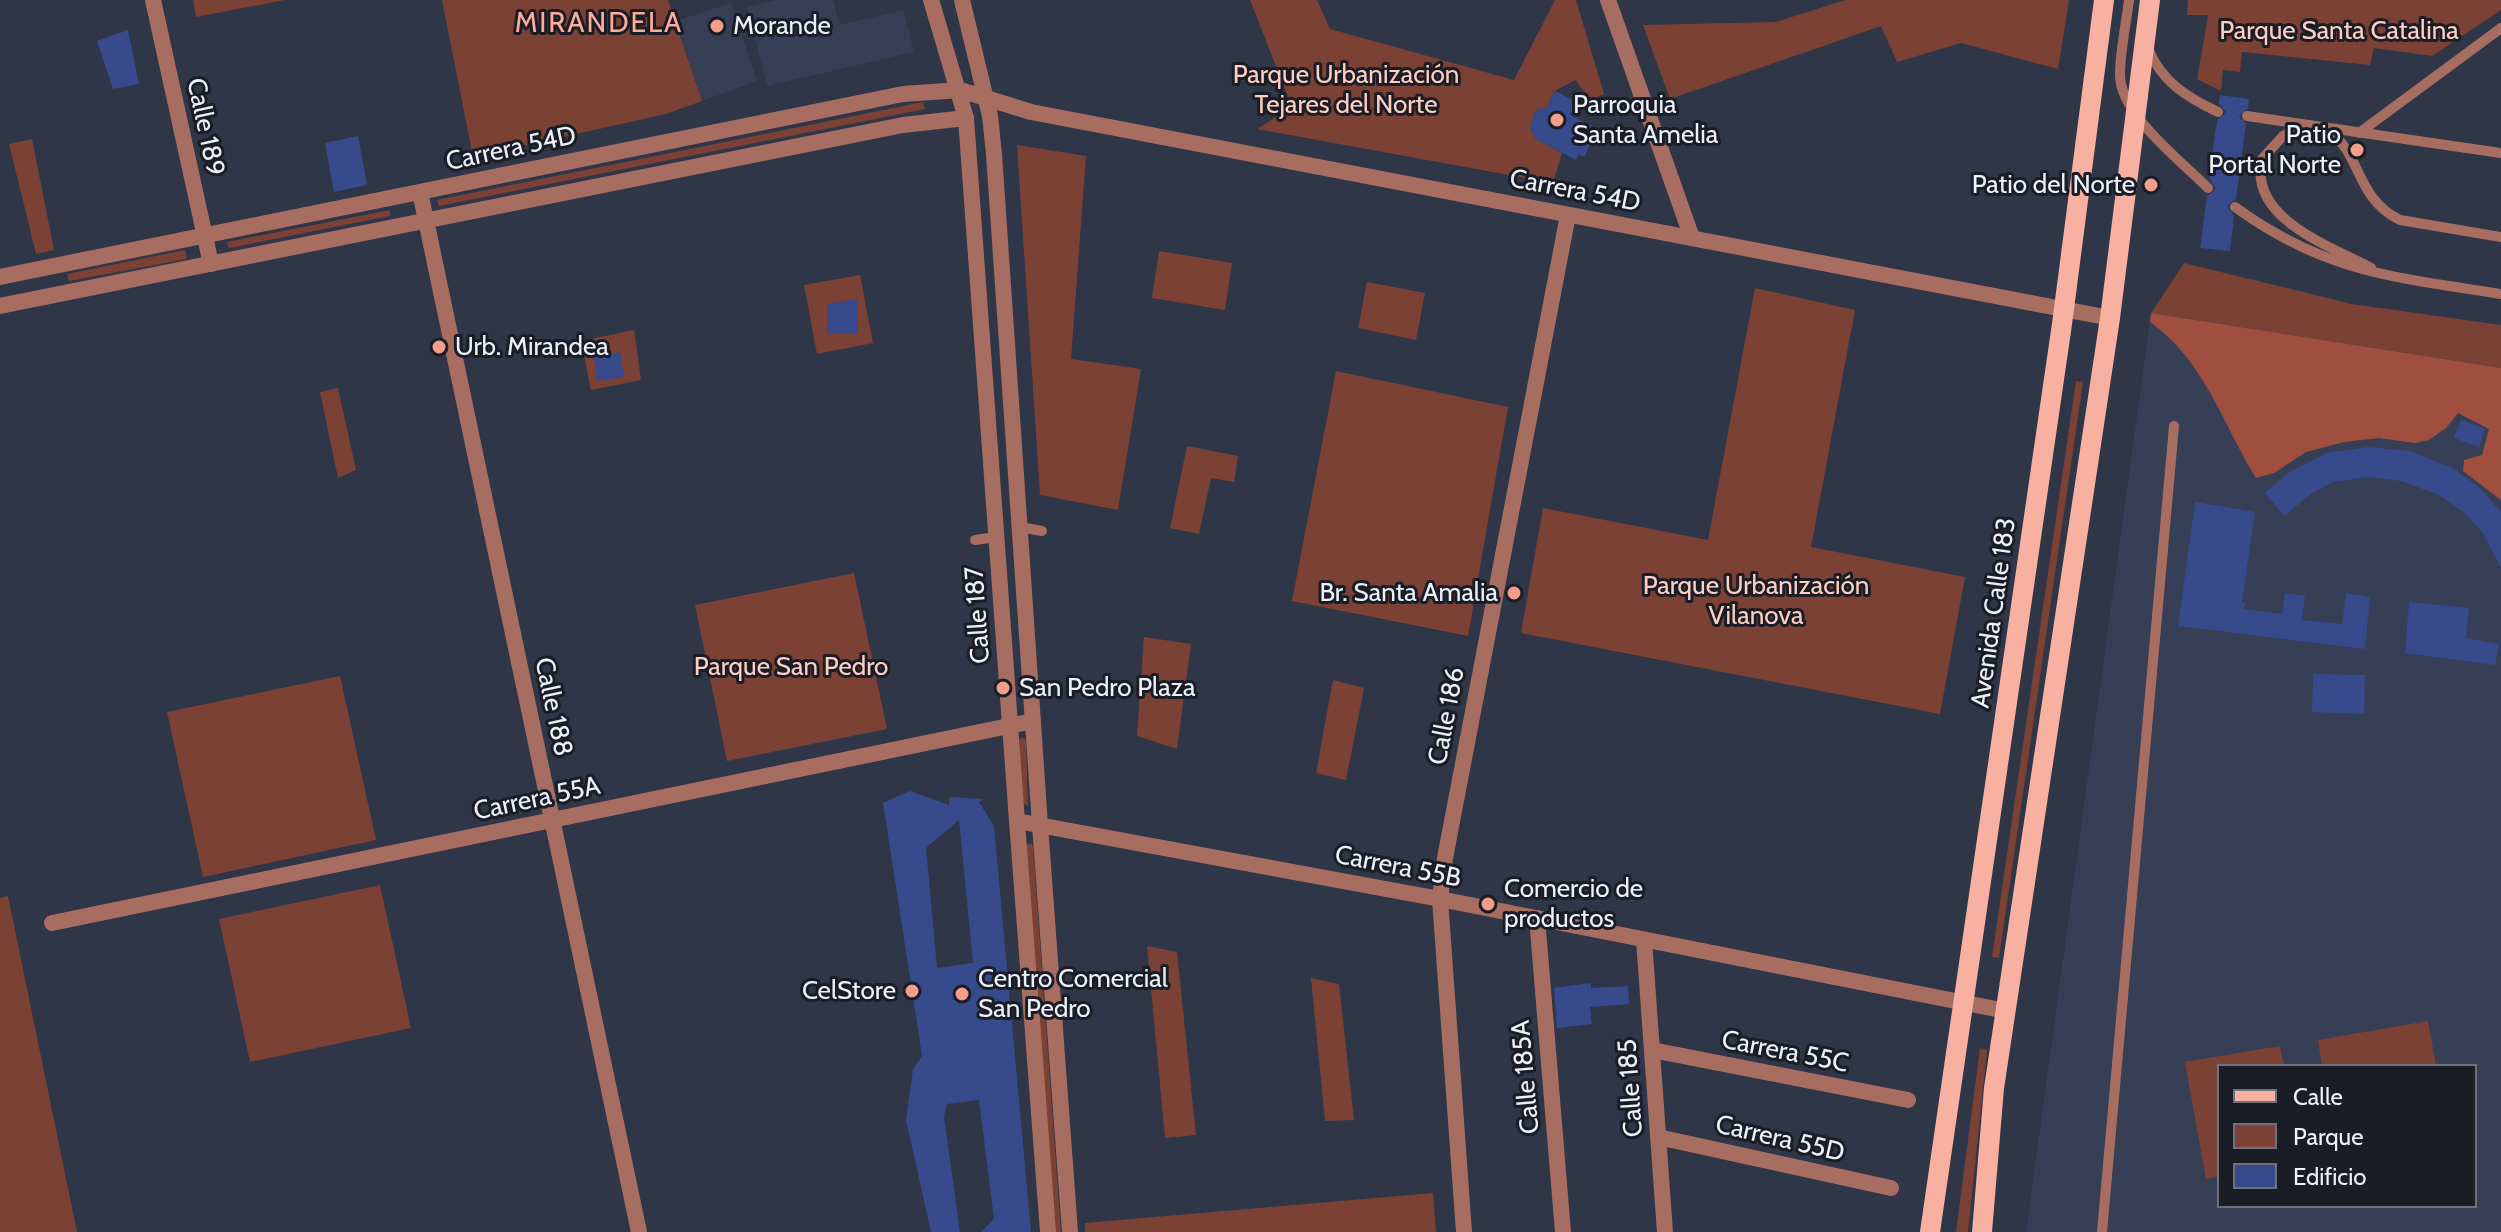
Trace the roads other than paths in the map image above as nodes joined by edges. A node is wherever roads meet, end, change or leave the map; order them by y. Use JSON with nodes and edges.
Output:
{"nodes":[{"id":1,"x":153,"y":0,"type":"edge"},
{"id":2,"x":931,"y":0,"type":"edge"},
{"id":3,"x":962,"y":0,"type":"edge"},
{"id":4,"x":1608,"y":0,"type":"edge"},
{"id":5,"x":2104,"y":0,"type":"edge"},
{"id":6,"x":2129,"y":0,"type":"edge"},
{"id":7,"x":2150,"y":0,"type":"edge"},
{"id":8,"x":2501,"y":28,"type":"edge"},
{"id":9,"x":2145,"y":40,"type":"junction"},
{"id":10,"x":960,"y":90,"type":"junction"},
{"id":11,"x":987,"y":98,"type":"junction"},
{"id":12,"x":1031,"y":112,"type":"junction"},
{"id":13,"x":2218,"y":112,"type":"dead end"},
{"id":14,"x":2135,"y":115,"type":"junction"},
{"id":15,"x":990,"y":116,"type":"junction"},
{"id":16,"x":2247,"y":116,"type":"dead end"},
{"id":17,"x":966,"y":118,"type":"junction"},
{"id":18,"x":2304,"y":125,"type":"junction"},
{"id":19,"x":2323,"y":127,"type":"junction"},
{"id":20,"x":2359,"y":133,"type":"junction"},
{"id":21,"x":2501,"y":153,"type":"edge"},
{"id":22,"x":2208,"y":188,"type":"dead end"},
{"id":23,"x":420,"y":192,"type":"junction"},
{"id":24,"x":2235,"y":207,"type":"dead end"},
{"id":25,"x":1568,"y":215,"type":"junction"},
{"id":26,"x":426,"y":221,"type":"junction"},
{"id":27,"x":204,"y":236,"type":"junction"},
{"id":28,"x":2501,"y":237,"type":"edge"},
{"id":29,"x":1692,"y":238,"type":"junction"},
{"id":30,"x":211,"y":264,"type":"junction"},
{"id":31,"x":46,"y":268,"type":"junction"},
{"id":32,"x":2383,"y":275,"type":"junction"},
{"id":33,"x":0,"y":277,"type":"edge"},
{"id":34,"x":2501,"y":294,"type":"edge"},
{"id":35,"x":51,"y":296,"type":"junction"},
{"id":36,"x":0,"y":306,"type":"edge"},
{"id":37,"x":2064,"y":309,"type":"junction"},
{"id":38,"x":2110,"y":318,"type":"junction"},
{"id":39,"x":2174,"y":426,"type":"dead end"},
{"id":40,"x":1020,"y":527,"type":"junction"},
{"id":41,"x":1042,"y":531,"type":"dead end"},
{"id":42,"x":996,"y":537,"type":"junction"},
{"id":43,"x":975,"y":540,"type":"dead end"},
{"id":44,"x":1033,"y":721,"type":"junction"},
{"id":45,"x":1010,"y":727,"type":"junction"},
{"id":46,"x":552,"y":820,"type":"junction"},
{"id":47,"x":1017,"y":821,"type":"junction"},
{"id":48,"x":1040,"y":825,"type":"junction"},
{"id":49,"x":1440,"y":899,"type":"junction"},
{"id":50,"x":1537,"y":918,"type":"junction"},
{"id":51,"x":52,"y":923,"type":"dead end"},
{"id":52,"x":1644,"y":940,"type":"junction"},
{"id":53,"x":1963,"y":1003,"type":"junction"},
{"id":54,"x":2006,"y":1011,"type":"junction"},
{"id":55,"x":1652,"y":1050,"type":"junction"},
{"id":56,"x":1908,"y":1100,"type":"dead end"},
{"id":57,"x":1658,"y":1137,"type":"junction"},
{"id":58,"x":1891,"y":1188,"type":"dead end"},
{"id":59,"x":639,"y":1232,"type":"edge"},
{"id":60,"x":1048,"y":1232,"type":"edge"},
{"id":61,"x":1070,"y":1232,"type":"edge"},
{"id":62,"x":1464,"y":1232,"type":"edge"},
{"id":63,"x":1563,"y":1232,"type":"edge"},
{"id":64,"x":1665,"y":1232,"type":"edge"},
{"id":65,"x":1930,"y":1232,"type":"edge"},
{"id":66,"x":1982,"y":1232,"type":"edge"},
{"id":67,"x":2102,"y":1232,"type":"edge"}],
"edges":[{"from":1,"to":27,"type":"street","name":"Calle 189"},
{"from":2,"to":10,"type":"street","name":"Calle 187"},
{"from":3,"to":11,"type":"street","name":"Calle 187"},
{"from":4,"to":29,"type":"street"},
{"from":5,"to":37,"type":"main road","name":"Avenida Calle 183"},
{"from":6,"to":14,"type":"lane"},
{"from":7,"to":9,"type":"main road"},
{"from":8,"to":20,"type":"lane"},
{"from":9,"to":13,"type":"lane"},
{"from":9,"to":14,"type":"main road"},
{"from":10,"to":11,"type":"street","name":"Carrera 54D"},
{"from":10,"to":17,"type":"street","name":"Calle 187"},
{"from":10,"to":23,"type":"street","name":"Carrera 54D"},
{"from":11,"to":12,"type":"street","name":"Carrera 54D"},
{"from":11,"to":15,"type":"street","name":"Calle 187"},
{"from":12,"to":15,"type":"street","name":"Carrera 54D"},
{"from":12,"to":25,"type":"street","name":"Carrera 54D"},
{"from":14,"to":22,"type":"lane"},
{"from":14,"to":38,"type":"main road"},
{"from":15,"to":17,"type":"street","name":"Carrera 54D"},
{"from":15,"to":40,"type":"street","name":"Calle 187"},
{"from":16,"to":18,"type":"lane"},
{"from":17,"to":26,"type":"street","name":"Carrera 54D"},
{"from":17,"to":42,"type":"street","name":"Calle 187"},
{"from":18,"to":19,"type":"lane"},
{"from":18,"to":32,"type":"lane"},
{"from":19,"to":20,"type":"lane"},
{"from":19,"to":28,"type":"lane"},
{"from":20,"to":21,"type":"lane"},
{"from":23,"to":26,"type":"street","name":"Calle 188"},
{"from":23,"to":27,"type":"street","name":"Carrera 54D"},
{"from":24,"to":32,"type":"lane"},
{"from":25,"to":29,"type":"street","name":"Carrera 54D"},
{"from":25,"to":49,"type":"street","name":"Calle 186"},
{"from":26,"to":30,"type":"street","name":"Carrera 54D"},
{"from":26,"to":46,"type":"street","name":"Calle 188"},
{"from":27,"to":30,"type":"street","name":"Calle 189"},
{"from":27,"to":31,"type":"street","name":"Carrera 54D"},
{"from":29,"to":37,"type":"street","name":"Carrera 54D"},
{"from":30,"to":35,"type":"street","name":"Carrera 54D"},
{"from":31,"to":33,"type":"street","name":"Carrera 54D"},
{"from":31,"to":35,"type":"street"},
{"from":32,"to":34,"type":"lane"},
{"from":35,"to":36,"type":"street","name":"Carrera 54D"},
{"from":37,"to":38,"type":"street","name":"Carrera 54D"},
{"from":37,"to":53,"type":"main road","name":"Avenida Calle 183"},
{"from":38,"to":54,"type":"main road"},
{"from":39,"to":67,"type":"lane"},
{"from":40,"to":41,"type":"lane"},
{"from":40,"to":44,"type":"street","name":"Calle 187"},
{"from":42,"to":43,"type":"lane"},
{"from":42,"to":45,"type":"street","name":"Calle 187"},
{"from":44,"to":45,"type":"street","name":"Carrera 55A"},
{"from":44,"to":48,"type":"street","name":"Calle 187"},
{"from":45,"to":46,"type":"street","name":"Carrera 55A"},
{"from":45,"to":47,"type":"street","name":"Calle 187"},
{"from":46,"to":51,"type":"street","name":"Carrera 55A"},
{"from":46,"to":59,"type":"street","name":"Calle 188"},
{"from":47,"to":48,"type":"street","name":"Carrera 55B"},
{"from":47,"to":60,"type":"street","name":"Calle 187"},
{"from":48,"to":49,"type":"street","name":"Carrera 55B"},
{"from":48,"to":61,"type":"street","name":"Calle 187"},
{"from":49,"to":50,"type":"street","name":"Carrera 55B"},
{"from":49,"to":62,"type":"street","name":"Calle 186"},
{"from":50,"to":52,"type":"street","name":"Carrera 55B"},
{"from":50,"to":63,"type":"street","name":"Calle 185A"},
{"from":52,"to":53,"type":"street","name":"Carrera 55B"},
{"from":52,"to":55,"type":"street","name":"Calle 185"},
{"from":53,"to":54,"type":"street","name":"Carrera 55B"},
{"from":53,"to":65,"type":"main road","name":"Avenida Calle 183"},
{"from":54,"to":66,"type":"main road"},
{"from":55,"to":56,"type":"street","name":"Carrera 55C"},
{"from":55,"to":57,"type":"street","name":"Calle 185"},
{"from":57,"to":58,"type":"street","name":"Carrera 55D"},
{"from":57,"to":64,"type":"street","name":"Calle 185"}]}
